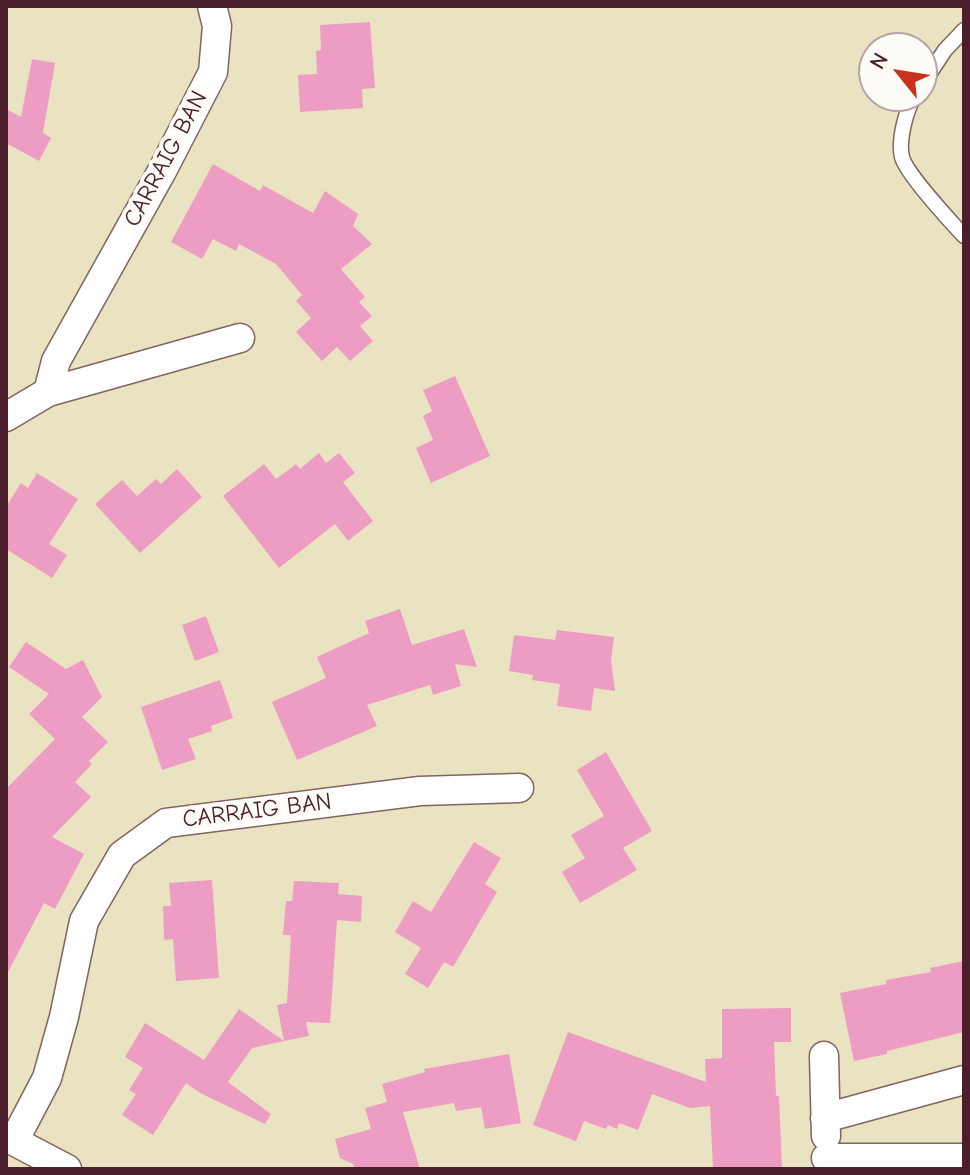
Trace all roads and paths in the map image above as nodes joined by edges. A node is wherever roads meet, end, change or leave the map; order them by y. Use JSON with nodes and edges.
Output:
{"nodes":[{"id":1,"x":212,"y":6,"type":"edge"},
{"id":2,"x":964,"y":30,"type":"edge"},
{"id":3,"x":938,"y":61,"type":"edge"},
{"id":4,"x":906,"y":112,"type":"edge"},
{"id":5,"x":964,"y":236,"type":"edge"},
{"id":6,"x":240,"y":338,"type":"dead end"},
{"id":7,"x":48,"y":392,"type":"junction"},
{"id":8,"x":6,"y":417,"type":"edge"},
{"id":9,"x":519,"y":788,"type":"dead end"},
{"id":10,"x":824,"y":1056,"type":"dead end"},
{"id":11,"x":964,"y":1080,"type":"edge"},
{"id":12,"x":825,"y":1118,"type":"junction"},
{"id":13,"x":10,"y":1139,"type":"edge"},
{"id":14,"x":964,"y":1158,"type":"edge"},
{"id":15,"x":826,"y":1164,"type":"edge"},
{"id":16,"x":67,"y":1169,"type":"edge"}],
"edges":[{"from":1,"to":7,"type":"street","name":"CARRAIG BAN"},
{"from":2,"to":3,"type":"lane"},
{"from":4,"to":5,"type":"lane"},
{"from":6,"to":7,"type":"street"},
{"from":7,"to":8,"type":"street"},
{"from":9,"to":13,"type":"street","name":"CARRAIG BAN"},
{"from":10,"to":12,"type":"street"},
{"from":11,"to":12,"type":"street"},
{"from":12,"to":15,"type":"street"},
{"from":13,"to":16,"type":"street","name":"CARRAIG BAN"},
{"from":14,"to":15,"type":"street"}]}
